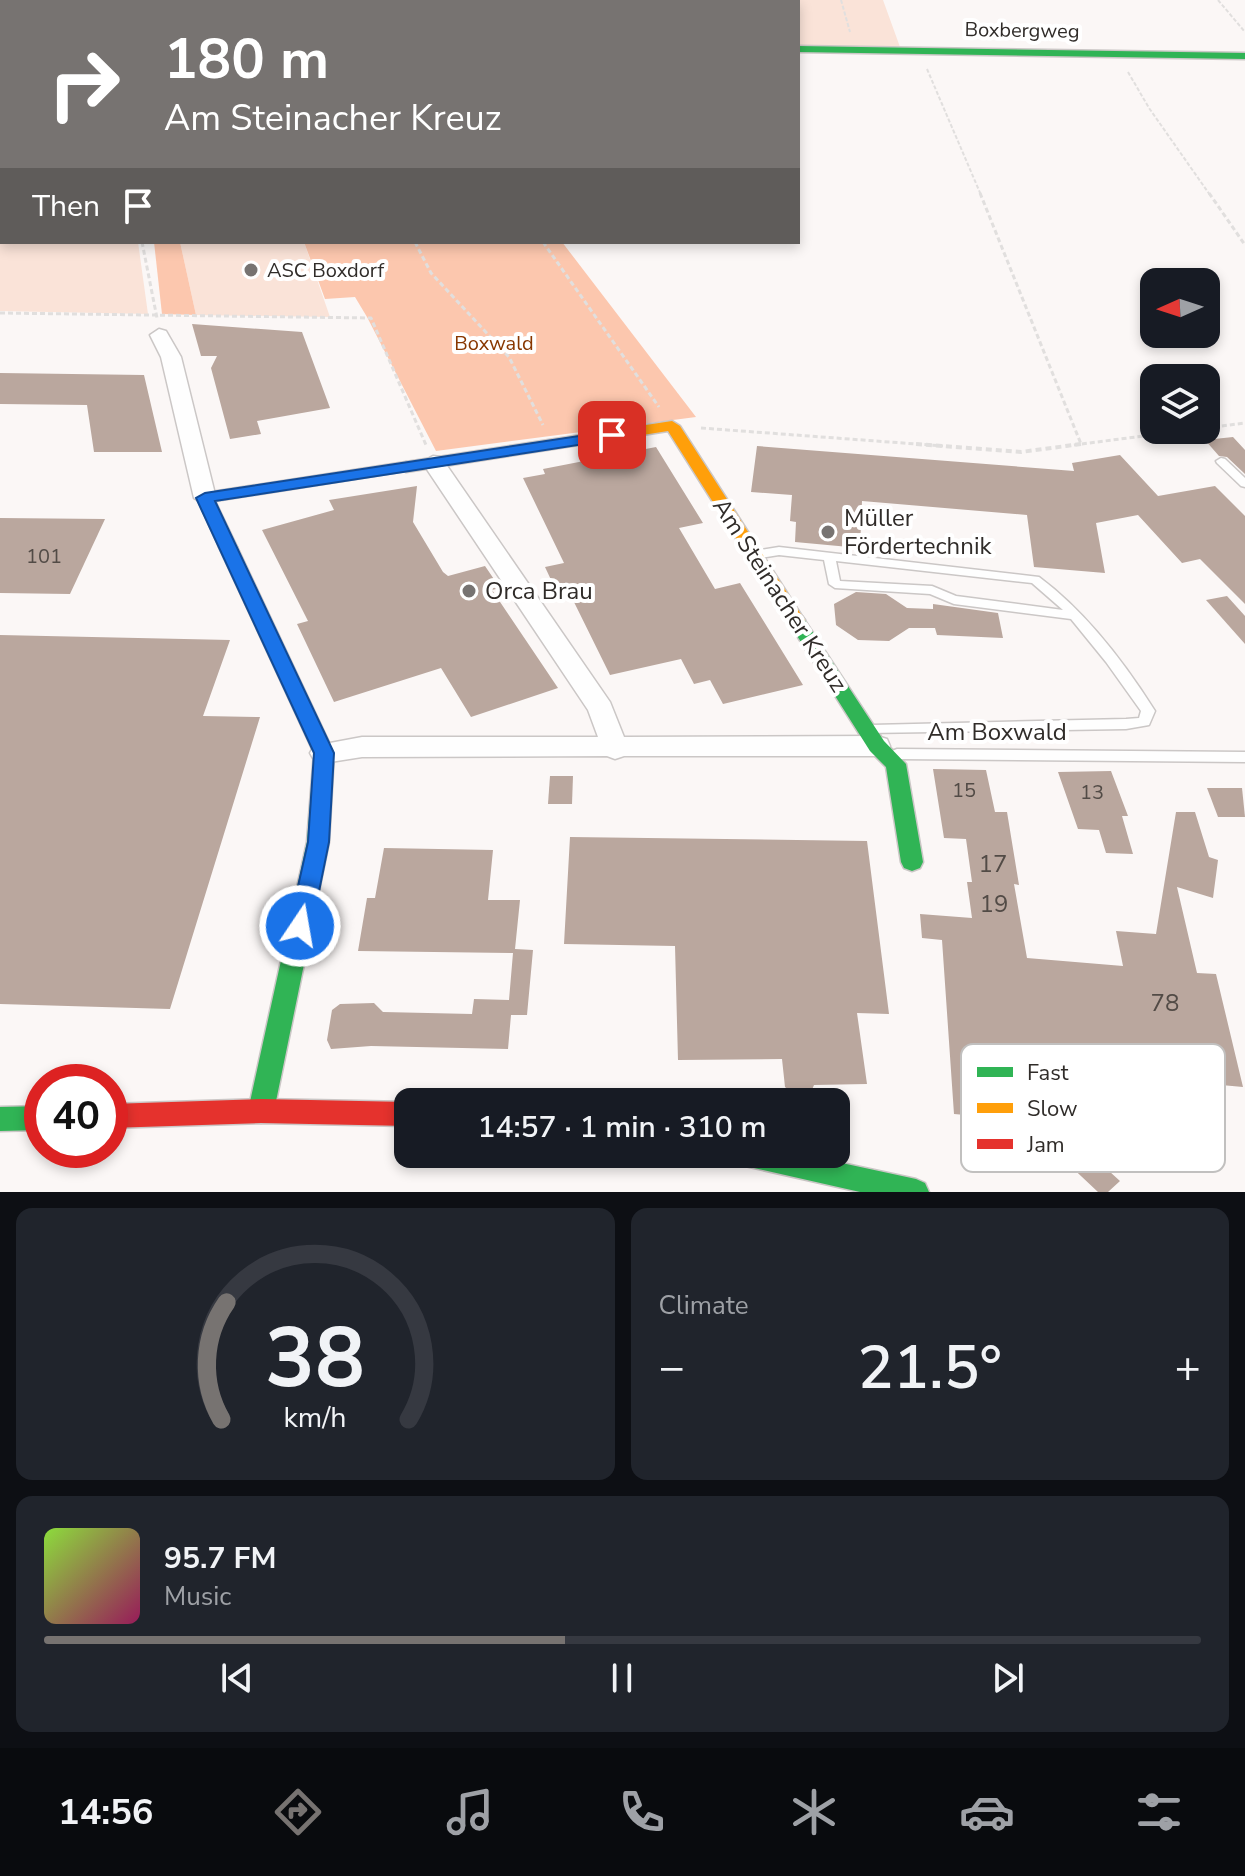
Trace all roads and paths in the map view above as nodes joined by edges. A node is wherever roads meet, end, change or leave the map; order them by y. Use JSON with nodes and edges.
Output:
{"nodes":[{"id":1,"x":841,"y":0,"type":"edge"},
{"id":2,"x":1218,"y":0,"type":"edge"},
{"id":3,"x":1245,"y":32,"type":"edge"},
{"id":4,"x":852,"y":41,"type":"dead end"},
{"id":5,"x":800,"y":49,"type":"edge"},
{"id":6,"x":919,"y":51,"type":"junction"},
{"id":7,"x":1117,"y":54,"type":"junction"},
{"id":8,"x":1245,"y":56,"type":"edge"},
{"id":9,"x":142,"y":244,"type":"edge"},
{"id":10,"x":416,"y":244,"type":"edge"},
{"id":11,"x":544,"y":244,"type":"edge"},
{"id":12,"x":1245,"y":245,"type":"edge"},
{"id":13,"x":0,"y":313,"type":"edge"},
{"id":14,"x":158,"y":326,"type":"junction"},
{"id":15,"x":1245,"y":423,"type":"edge"},
{"id":16,"x":672,"y":426,"type":"junction"},
{"id":17,"x":1220,"y":426,"type":"edge"},
{"id":18,"x":1140,"y":436,"type":"edge"},
{"id":19,"x":1081,"y":444,"type":"junction"},
{"id":20,"x":552,"y":445,"type":"junction"},
{"id":21,"x":1221,"y":461,"type":"dead end"},
{"id":22,"x":433,"y":462,"type":"junction"},
{"id":23,"x":1245,"y":484,"type":"edge"},
{"id":24,"x":205,"y":498,"type":"junction"},
{"id":25,"x":754,"y":555,"type":"junction"},
{"id":26,"x":829,"y":556,"type":"junction"},
{"id":27,"x":1073,"y":615,"type":"junction"},
{"id":28,"x":872,"y":738,"type":"junction"},
{"id":29,"x":615,"y":749,"type":"junction"},
{"id":30,"x":324,"y":753,"type":"junction"},
{"id":31,"x":1245,"y":757,"type":"edge"},
{"id":32,"x":912,"y":862,"type":"dead end"},
{"id":33,"x":261,"y":1111,"type":"junction"},
{"id":34,"x":394,"y":1114,"type":"edge"},
{"id":35,"x":128,"y":1115,"type":"edge"},
{"id":36,"x":24,"y":1118,"type":"edge"},
{"id":37,"x":0,"y":1119,"type":"edge"},
{"id":38,"x":778,"y":1168,"type":"edge"},
{"id":39,"x":809,"y":1181,"type":"edge"},
{"id":40,"x":916,"y":1192,"type":"edge"}],
"edges":[{"from":1,"to":4,"type":"path"},
{"from":2,"to":3,"type":"path"},
{"from":5,"to":6,"type":"street","name":"Boxbergweg"},
{"from":6,"to":7,"type":"street","name":"Boxbergweg"},
{"from":6,"to":19,"type":"path"},
{"from":7,"to":8,"type":"street","name":"Boxbergweg"},
{"from":7,"to":12,"type":"path"},
{"from":9,"to":14,"type":"path"},
{"from":10,"to":20,"type":"path"},
{"from":11,"to":16,"type":"path"},
{"from":13,"to":14,"type":"path"},
{"from":14,"to":22,"type":"path"},
{"from":14,"to":24,"type":"street"},
{"from":15,"to":17,"type":"path"},
{"from":16,"to":19,"type":"path"},
{"from":16,"to":20,"type":"street"},
{"from":16,"to":25,"type":"street","name":"Am Steinacher Kreuz"},
{"from":18,"to":19,"type":"path"},
{"from":20,"to":22,"type":"street"},
{"from":21,"to":23,"type":"lane"},
{"from":22,"to":24,"type":"street"},
{"from":22,"to":29,"type":"street"},
{"from":24,"to":30,"type":"street"},
{"from":25,"to":26,"type":"lane"},
{"from":25,"to":28,"type":"street","name":"Am Steinacher Kreuz"},
{"from":26,"to":27,"type":"lane"},
{"from":26,"to":27,"type":"lane"},
{"from":27,"to":28,"type":"lane"},
{"from":28,"to":29,"type":"street"},
{"from":28,"to":31,"type":"lane","name":"Am Boxwald"},
{"from":28,"to":32,"type":"street","name":"Am Boxwald"},
{"from":29,"to":30,"type":"street"},
{"from":30,"to":33,"type":"street"},
{"from":33,"to":34,"type":"street"},
{"from":33,"to":35,"type":"street"},
{"from":36,"to":37,"type":"street"},
{"from":38,"to":39,"type":"street"},
{"from":39,"to":40,"type":"street"}]}
